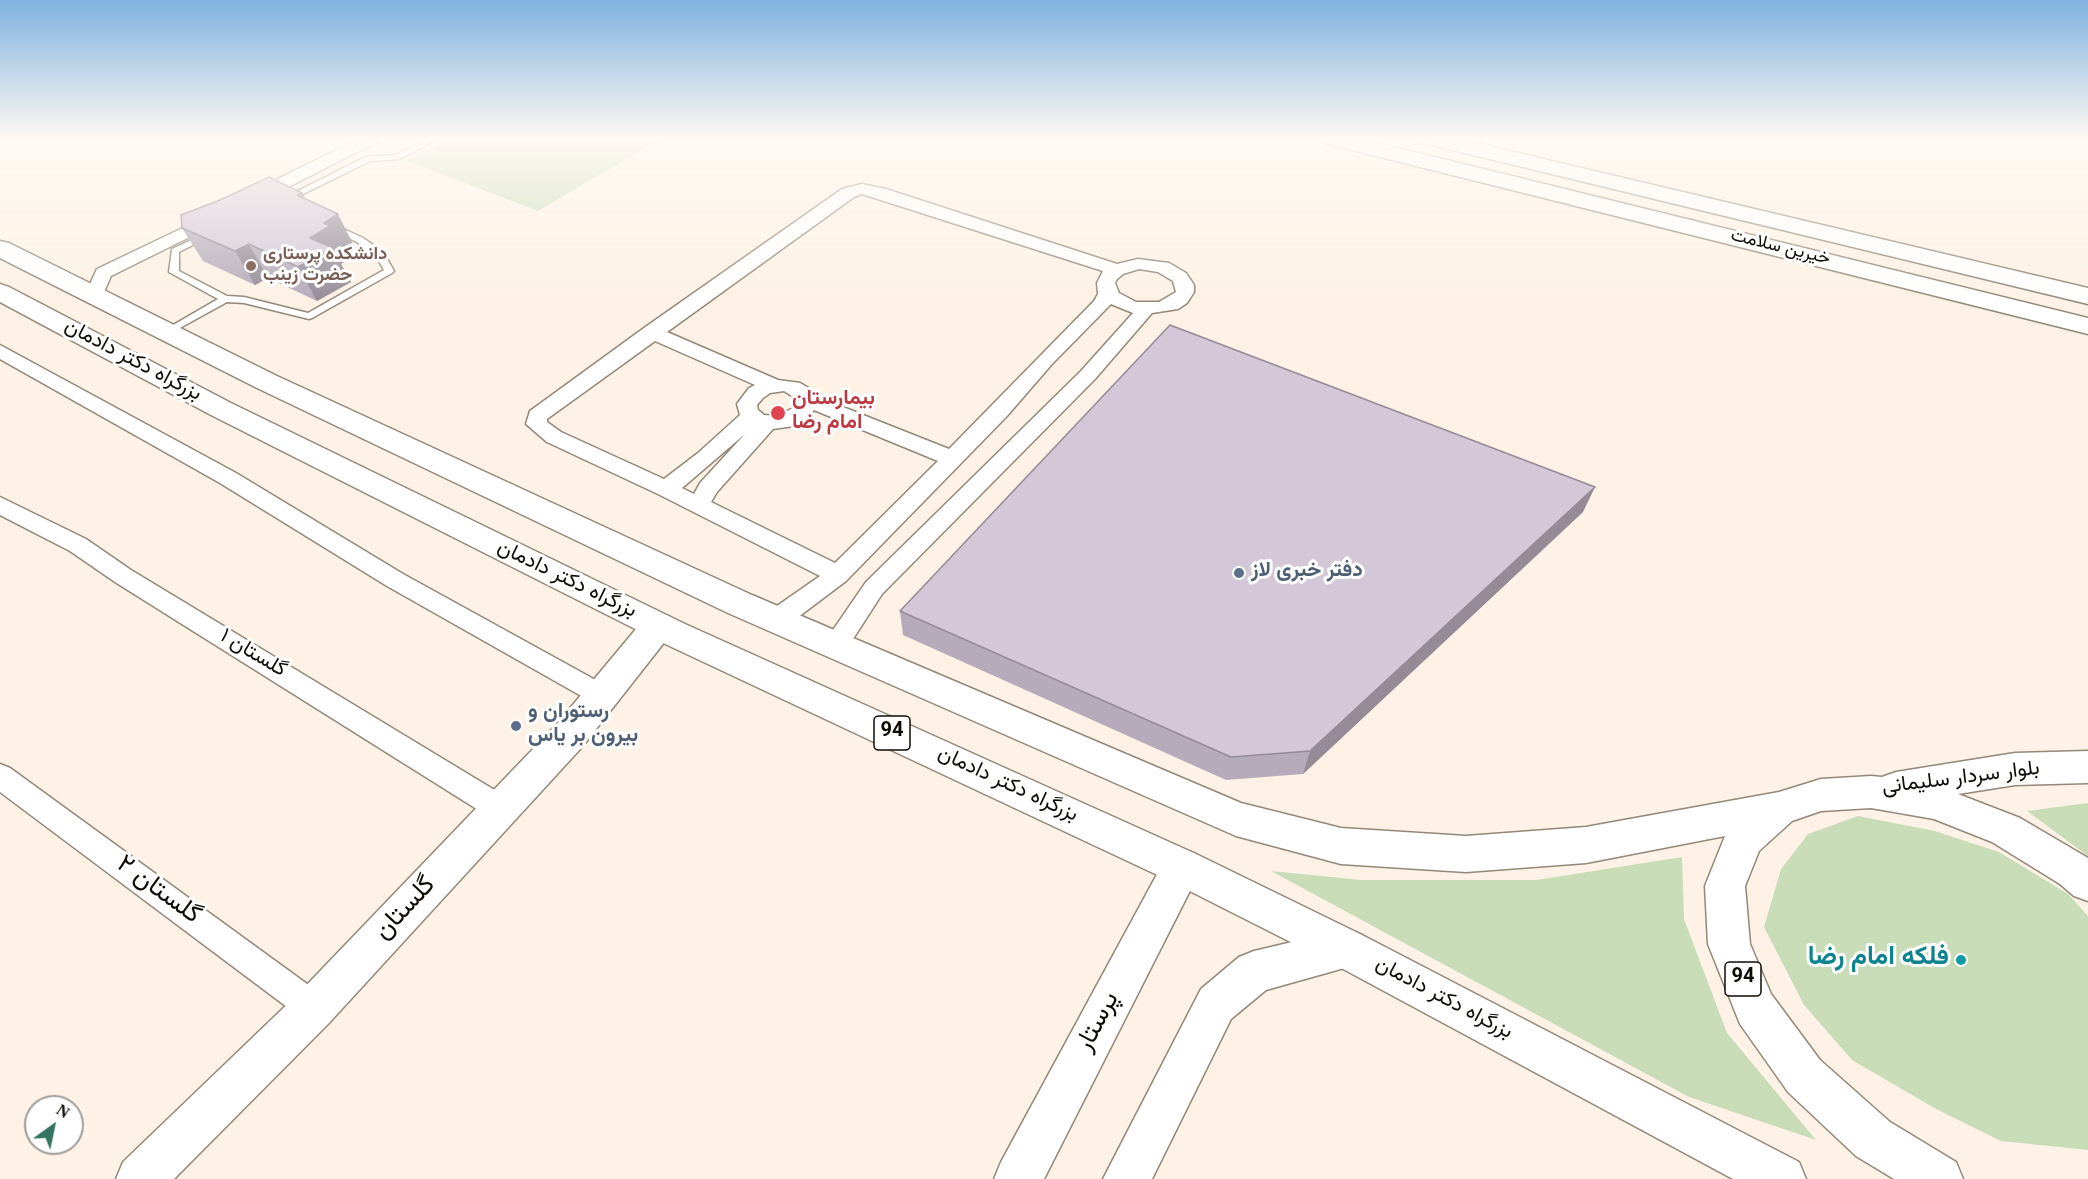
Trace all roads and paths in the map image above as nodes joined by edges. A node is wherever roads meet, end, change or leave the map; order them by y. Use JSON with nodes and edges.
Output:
{"nodes":[{"id":1,"x":264,"y":193,"type":"edge"},
{"id":2,"x":299,"y":193,"type":"edge"},
{"id":3,"x":848,"y":193,"type":"edge"},
{"id":4,"x":880,"y":193,"type":"edge"},
{"id":5,"x":1573,"y":193,"type":"edge"},
{"id":6,"x":1658,"y":193,"type":"edge"},
{"id":7,"x":291,"y":207,"type":"edge"},
{"id":8,"x":330,"y":226,"type":"edge"},
{"id":9,"x":218,"y":231,"type":"edge"},
{"id":10,"x":1850,"y":239,"type":"junction"},
{"id":11,"x":0,"y":248,"type":"edge"},
{"id":12,"x":1846,"y":265,"type":"junction"},
{"id":13,"x":1117,"y":270,"type":"junction"},
{"id":14,"x":1107,"y":290,"type":"junction"},
{"id":15,"x":0,"y":292,"type":"edge"},
{"id":16,"x":94,"y":295,"type":"junction"},
{"id":17,"x":2088,"y":296,"type":"edge"},
{"id":18,"x":225,"y":298,"type":"junction"},
{"id":19,"x":1146,"y":309,"type":"junction"},
{"id":20,"x":2088,"y":326,"type":"edge"},
{"id":21,"x":166,"y":332,"type":"junction"},
{"id":22,"x":651,"y":332,"type":"junction"},
{"id":23,"x":0,"y":351,"type":"edge"},
{"id":24,"x":267,"y":382,"type":"junction"},
{"id":25,"x":775,"y":386,"type":"junction"},
{"id":26,"x":807,"y":400,"type":"junction"},
{"id":27,"x":221,"y":409,"type":"junction"},
{"id":28,"x":759,"y":420,"type":"junction"},
{"id":29,"x":953,"y":459,"type":"junction"},
{"id":30,"x":666,"y":489,"type":"junction"},
{"id":31,"x":0,"y":505,"type":"edge"},
{"id":32,"x":698,"y":506,"type":"junction"},
{"id":33,"x":838,"y":575,"type":"junction"},
{"id":34,"x":776,"y":620,"type":"junction"},
{"id":35,"x":658,"y":626,"type":"junction"},
{"id":36,"x":835,"y":646,"type":"junction"},
{"id":37,"x":601,"y":695,"type":"junction"},
{"id":38,"x":2088,"y":767,"type":"edge"},
{"id":39,"x":4,"y":785,"type":"edge"},
{"id":40,"x":1871,"y":792,"type":"junction"},
{"id":41,"x":501,"y":809,"type":"junction"},
{"id":42,"x":1779,"y":809,"type":"junction"},
{"id":43,"x":1182,"y":867,"type":"junction"},
{"id":44,"x":2088,"y":883,"type":"edge"},
{"id":45,"x":1347,"y":949,"type":"junction"},
{"id":46,"x":314,"y":1008,"type":"junction"},
{"id":47,"x":140,"y":1179,"type":"edge"},
{"id":48,"x":1018,"y":1179,"type":"edge"},
{"id":49,"x":1127,"y":1179,"type":"edge"},
{"id":50,"x":1782,"y":1179,"type":"edge"},
{"id":51,"x":1939,"y":1179,"type":"edge"}],
"edges":[{"from":1,"to":16,"type":"street"},
{"from":2,"to":7,"type":"lane"},
{"from":3,"to":22,"type":"street"},
{"from":4,"to":13,"type":"street"},
{"from":5,"to":12,"type":"main road","name":"خیرین سلامت"},
{"from":6,"to":10,"type":"main road","name":"خیرین سلامت"},
{"from":8,"to":18,"type":"lane"},
{"from":9,"to":18,"type":"lane"},
{"from":10,"to":12,"type":"main road"},
{"from":10,"to":17,"type":"main road","name":"خیرین سلامت"},
{"from":11,"to":16,"type":"main road","name":"بزرگراه دکتر دادمان","number":"94"},
{"from":12,"to":20,"type":"main road","name":"خیرین سلامت"},
{"from":13,"to":14,"type":"street"},
{"from":13,"to":19,"type":"street"},
{"from":14,"to":19,"type":"street"},
{"from":14,"to":29,"type":"street"},
{"from":15,"to":27,"type":"main road","name":"بزرگراه دکتر دادمان","number":"94"},
{"from":16,"to":21,"type":"main road","name":"بزرگراه دکتر دادمان","number":"94"},
{"from":18,"to":21,"type":"lane"},
{"from":19,"to":36,"type":"street"},
{"from":21,"to":24,"type":"main road","name":"بزرگراه دکتر دادمان","number":"94"},
{"from":22,"to":25,"type":"street"},
{"from":22,"to":30,"type":"street"},
{"from":23,"to":37,"type":"street"},
{"from":24,"to":27,"type":"main road"},
{"from":24,"to":34,"type":"main road","name":"بزرگراه دکتر دادمان","number":"94"},
{"from":25,"to":26,"type":"street"},
{"from":25,"to":28,"type":"street"},
{"from":26,"to":28,"type":"street"},
{"from":26,"to":29,"type":"street"},
{"from":27,"to":35,"type":"main road","name":"بزرگراه دکتر دادمان","number":"94"},
{"from":28,"to":30,"type":"street"},
{"from":28,"to":32,"type":"street"},
{"from":29,"to":33,"type":"street"},
{"from":30,"to":32,"type":"street"},
{"from":31,"to":41,"type":"street","name":"گلستان ۱"},
{"from":32,"to":33,"type":"street"},
{"from":33,"to":34,"type":"street"},
{"from":34,"to":36,"type":"main road","name":"بزرگراه دکتر دادمان","number":"94"},
{"from":35,"to":37,"type":"main road","name":"گلستان"},
{"from":35,"to":43,"type":"main road","name":"بزرگراه دکتر دادمان","number":"94"},
{"from":36,"to":42,"type":"main road","name":"بزرگراه دکتر دادمان","number":"94"},
{"from":37,"to":41,"type":"main road","name":"گلستان"},
{"from":38,"to":40,"type":"main road","name":"بلوار سردار سلیمانی","number":"94"},
{"from":39,"to":46,"type":"street","name":"گلستان ۲"},
{"from":40,"to":42,"type":"main road","number":"94"},
{"from":40,"to":44,"type":"main road","number":"94"},
{"from":41,"to":46,"type":"main road","name":"گلستان"},
{"from":42,"to":51,"type":"main road","number":"94"},
{"from":43,"to":45,"type":"main road","name":"بزرگراه دکتر دادمان","number":"94"},
{"from":43,"to":48,"type":"main road","name":"پرستار"},
{"from":45,"to":49,"type":"main road"},
{"from":45,"to":50,"type":"main road","name":"بزرگراه دکتر دادمان","number":"94"},
{"from":46,"to":47,"type":"main road","name":"گلستان"}]}
